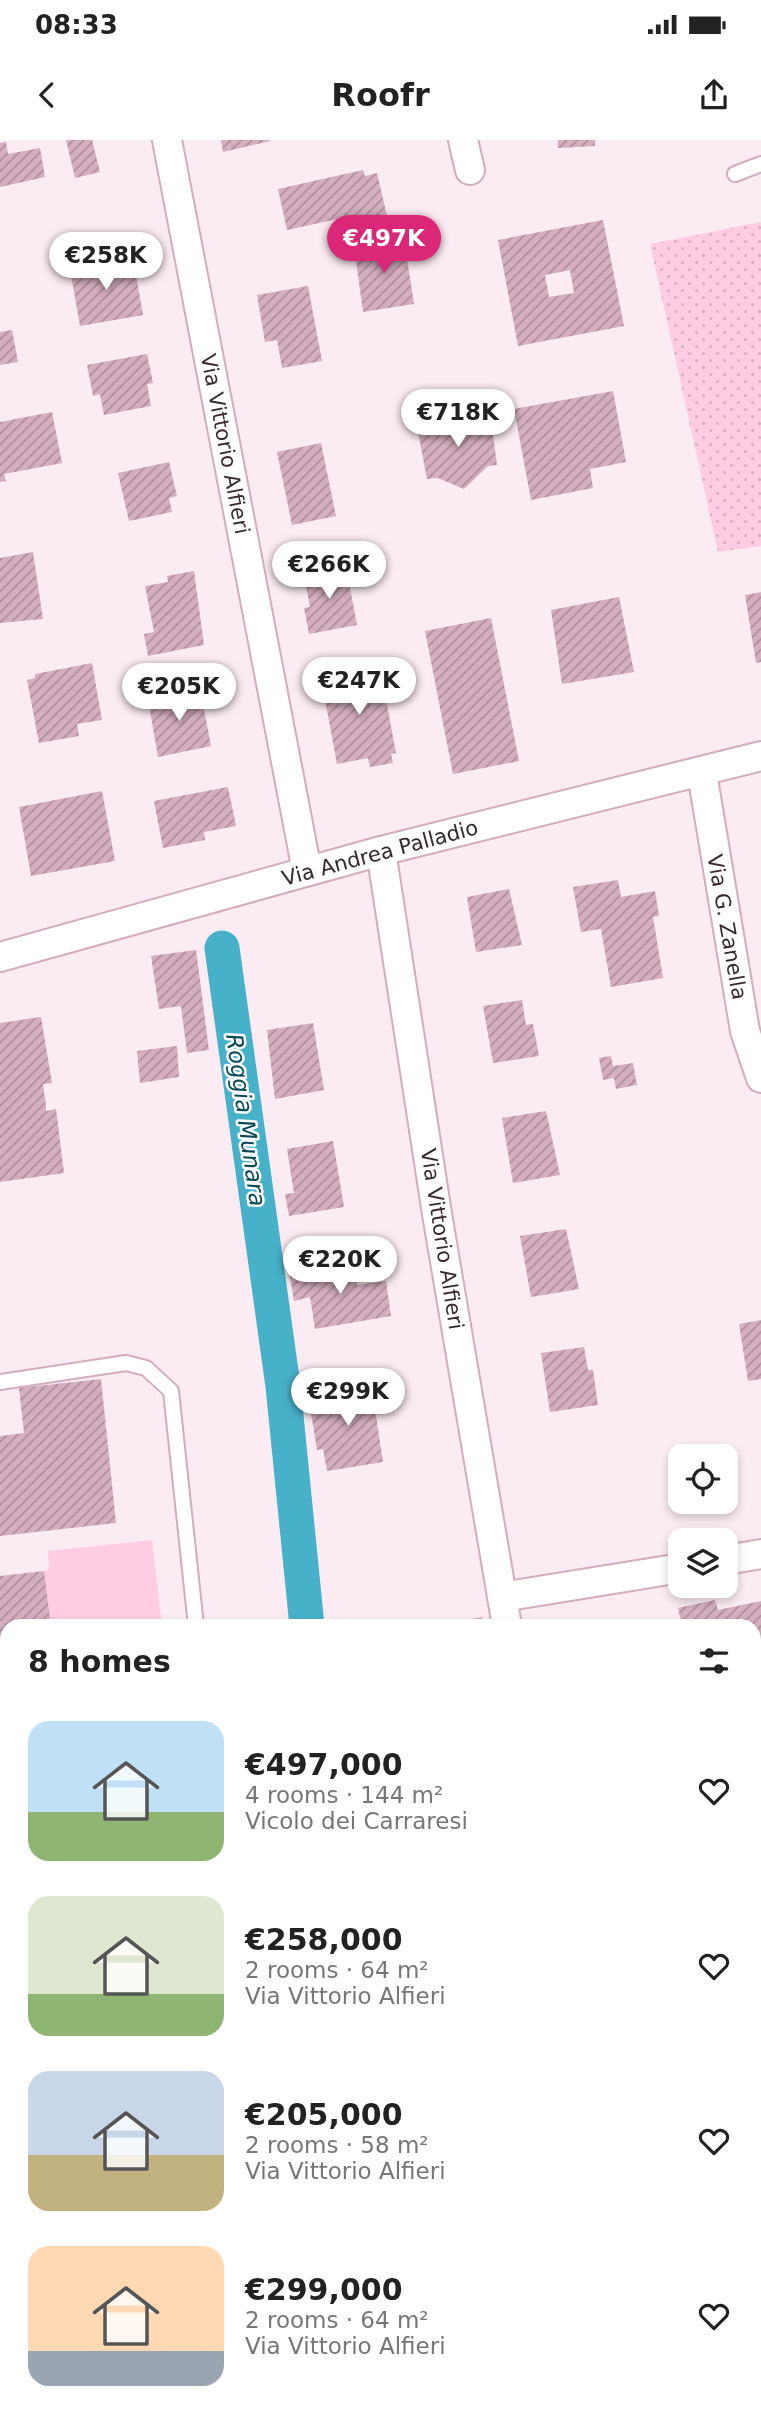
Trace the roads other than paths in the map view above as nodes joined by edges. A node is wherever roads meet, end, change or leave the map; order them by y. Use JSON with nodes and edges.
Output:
{"nodes":[{"id":1,"x":167,"y":140,"type":"edge"},
{"id":2,"x":463,"y":140,"type":"edge"},
{"id":3,"x":761,"y":164,"type":"edge"},
{"id":4,"x":470,"y":170,"type":"dead end"},
{"id":5,"x":735,"y":174,"type":"dead end"},
{"id":6,"x":761,"y":757,"type":"edge"},
{"id":7,"x":702,"y":774,"type":"junction"},
{"id":8,"x":381,"y":851,"type":"junction"},
{"id":9,"x":307,"y":872,"type":"junction"},
{"id":10,"x":0,"y":957,"type":"edge"},
{"id":11,"x":761,"y":1078,"type":"edge"},
{"id":12,"x":0,"y":1382,"type":"edge"},
{"id":13,"x":761,"y":1555,"type":"edge"},
{"id":14,"x":738,"y":1558,"type":"edge"},
{"id":15,"x":668,"y":1570,"type":"edge"},
{"id":16,"x":502,"y":1597,"type":"junction"},
{"id":17,"x":195,"y":1619,"type":"edge"},
{"id":18,"x":506,"y":1619,"type":"edge"}],
"edges":[{"from":1,"to":9,"type":"street","name":"Via Vittorio Alfieri"},
{"from":2,"to":4,"type":"street"},
{"from":3,"to":5,"type":"lane"},
{"from":6,"to":7,"type":"street","name":"Via Andrea Palladio"},
{"from":7,"to":8,"type":"street","name":"Via Andrea Palladio"},
{"from":7,"to":11,"type":"street","name":"Via G. Zanella"},
{"from":8,"to":9,"type":"street","name":"Via Andrea Palladio"},
{"from":8,"to":16,"type":"street","name":"Via Vittorio Alfieri"},
{"from":9,"to":10,"type":"street","name":"Via Andrea Palladio"},
{"from":12,"to":17,"type":"lane"},
{"from":13,"to":14,"type":"street"},
{"from":15,"to":16,"type":"street"},
{"from":16,"to":18,"type":"street","name":"Via Vittorio Alfieri"}]}
